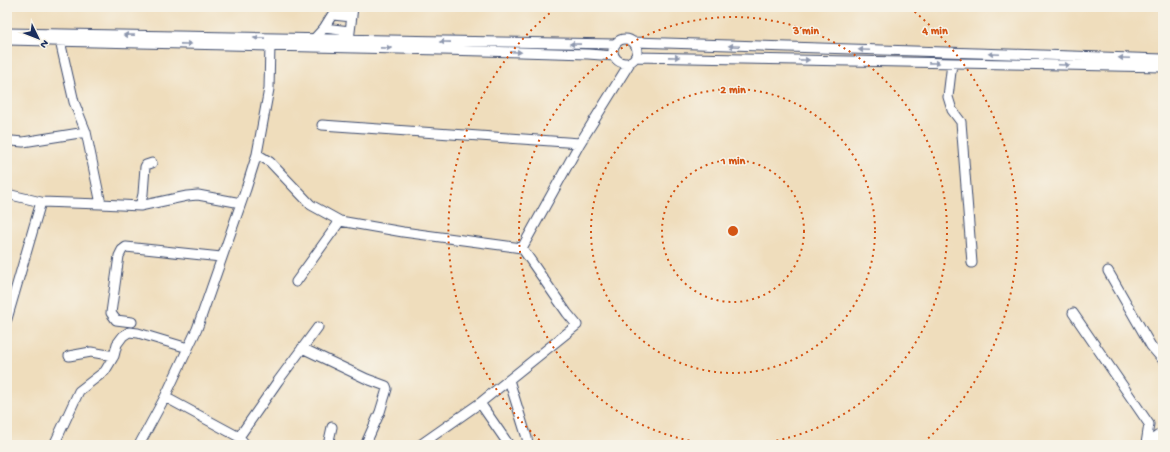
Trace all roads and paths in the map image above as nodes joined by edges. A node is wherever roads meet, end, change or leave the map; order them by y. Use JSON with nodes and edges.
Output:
{"nodes":[{"id":1,"x":353,"y":7,"type":"edge"},
{"id":2,"x":335,"y":11,"type":"edge"},
{"id":3,"x":352,"y":17,"type":"junction"},
{"id":4,"x":324,"y":28,"type":"junction"},
{"id":5,"x":7,"y":33,"type":"edge"},
{"id":6,"x":349,"y":36,"type":"junction"},
{"id":7,"x":314,"y":39,"type":"junction"},
{"id":8,"x":7,"y":40,"type":"edge"},
{"id":9,"x":60,"y":41,"type":"junction"},
{"id":10,"x":634,"y":42,"type":"junction"},
{"id":11,"x":614,"y":44,"type":"junction"},
{"id":12,"x":270,"y":45,"type":"junction"},
{"id":13,"x":615,"y":58,"type":"junction"},
{"id":14,"x":633,"y":59,"type":"junction"},
{"id":15,"x":1163,"y":59,"type":"edge"},
{"id":16,"x":952,"y":63,"type":"junction"},
{"id":17,"x":1163,"y":67,"type":"edge"},
{"id":18,"x":615,"y":84,"type":"junction"},
{"id":19,"x":322,"y":125,"type":"dead end"},
{"id":20,"x":86,"y":132,"type":"junction"},
{"id":21,"x":12,"y":141,"type":"dead end"},
{"id":22,"x":580,"y":143,"type":"junction"},
{"id":23,"x":257,"y":154,"type":"junction"},
{"id":24,"x":152,"y":163,"type":"dead end"},
{"id":25,"x":7,"y":194,"type":"edge"},
{"id":26,"x":41,"y":202,"type":"junction"},
{"id":27,"x":241,"y":203,"type":"junction"},
{"id":28,"x":101,"y":204,"type":"junction"},
{"id":29,"x":140,"y":206,"type":"junction"},
{"id":30,"x":340,"y":221,"type":"junction"},
{"id":31,"x":522,"y":248,"type":"junction"},
{"id":32,"x":221,"y":257,"type":"junction"},
{"id":33,"x":972,"y":263,"type":"dead end"},
{"id":34,"x":1108,"y":271,"type":"dead end"},
{"id":35,"x":296,"y":282,"type":"dead end"},
{"id":36,"x":1073,"y":314,"type":"dead end"},
{"id":37,"x":7,"y":319,"type":"edge"},
{"id":38,"x":132,"y":322,"type":"dead end"},
{"id":39,"x":318,"y":327,"type":"dead end"},
{"id":40,"x":188,"y":348,"type":"junction"},
{"id":41,"x":302,"y":348,"type":"junction"},
{"id":42,"x":69,"y":356,"type":"dead end"},
{"id":43,"x":114,"y":356,"type":"junction"},
{"id":44,"x":1163,"y":360,"type":"edge"},
{"id":45,"x":509,"y":380,"type":"junction"},
{"id":46,"x":165,"y":397,"type":"junction"},
{"id":47,"x":480,"y":402,"type":"junction"},
{"id":48,"x":332,"y":427,"type":"dead end"},
{"id":49,"x":1163,"y":432,"type":"edge"},
{"id":50,"x":239,"y":437,"type":"junction"},
{"id":51,"x":367,"y":440,"type":"dead end"},
{"id":52,"x":54,"y":445,"type":"edge"},
{"id":53,"x":139,"y":445,"type":"edge"},
{"id":54,"x":246,"y":445,"type":"edge"},
{"id":55,"x":328,"y":445,"type":"edge"},
{"id":56,"x":420,"y":445,"type":"edge"},
{"id":57,"x":509,"y":445,"type":"edge"},
{"id":58,"x":528,"y":445,"type":"edge"},
{"id":59,"x":1145,"y":445,"type":"edge"}],
"edges":[{"from":1,"to":3,"type":"street"},
{"from":2,"to":3,"type":"street"},
{"from":2,"to":4,"type":"street"},
{"from":3,"to":6,"type":"street"},
{"from":4,"to":6,"type":"street"},
{"from":4,"to":7,"type":"street"},
{"from":7,"to":5,"type":"street","one_way":true},
{"from":6,"to":7,"type":"street"},
{"from":11,"to":6,"type":"street","one_way":true},
{"from":8,"to":9,"type":"street"},
{"from":9,"to":12,"type":"street","one_way":true},
{"from":9,"to":20,"type":"street"},
{"from":10,"to":11,"type":"street"},
{"from":10,"to":14,"type":"street"},
{"from":15,"to":10,"type":"street","one_way":true},
{"from":11,"to":13,"type":"street"},
{"from":12,"to":13,"type":"street","one_way":true},
{"from":12,"to":23,"type":"street"},
{"from":13,"to":14,"type":"street"},
{"from":13,"to":18,"type":"street"},
{"from":14,"to":16,"type":"street","one_way":true},
{"from":14,"to":18,"type":"street"},
{"from":16,"to":17,"type":"street","one_way":true},
{"from":16,"to":33,"type":"street"},
{"from":18,"to":22,"type":"street"},
{"from":19,"to":22,"type":"street"},
{"from":20,"to":21,"type":"street"},
{"from":20,"to":28,"type":"street"},
{"from":22,"to":31,"type":"street"},
{"from":23,"to":27,"type":"street"},
{"from":23,"to":30,"type":"street"},
{"from":24,"to":29,"type":"street"},
{"from":25,"to":26,"type":"street"},
{"from":26,"to":28,"type":"street"},
{"from":26,"to":37,"type":"street"},
{"from":27,"to":29,"type":"street"},
{"from":27,"to":32,"type":"street"},
{"from":28,"to":29,"type":"street"},
{"from":30,"to":31,"type":"street"},
{"from":30,"to":35,"type":"street"},
{"from":31,"to":45,"type":"street"},
{"from":32,"to":38,"type":"street"},
{"from":32,"to":40,"type":"street"},
{"from":34,"to":44,"type":"street"},
{"from":36,"to":59,"type":"street"},
{"from":39,"to":41,"type":"street"},
{"from":40,"to":43,"type":"street"},
{"from":40,"to":46,"type":"street"},
{"from":41,"to":50,"type":"street"},
{"from":41,"to":51,"type":"street"},
{"from":42,"to":43,"type":"street"},
{"from":43,"to":52,"type":"street"},
{"from":45,"to":47,"type":"street"},
{"from":45,"to":58,"type":"street"},
{"from":46,"to":50,"type":"street"},
{"from":46,"to":53,"type":"street"},
{"from":47,"to":56,"type":"street"},
{"from":47,"to":57,"type":"street"},
{"from":48,"to":55,"type":"street"},
{"from":49,"to":59,"type":"street"},
{"from":50,"to":54,"type":"street"}]}
